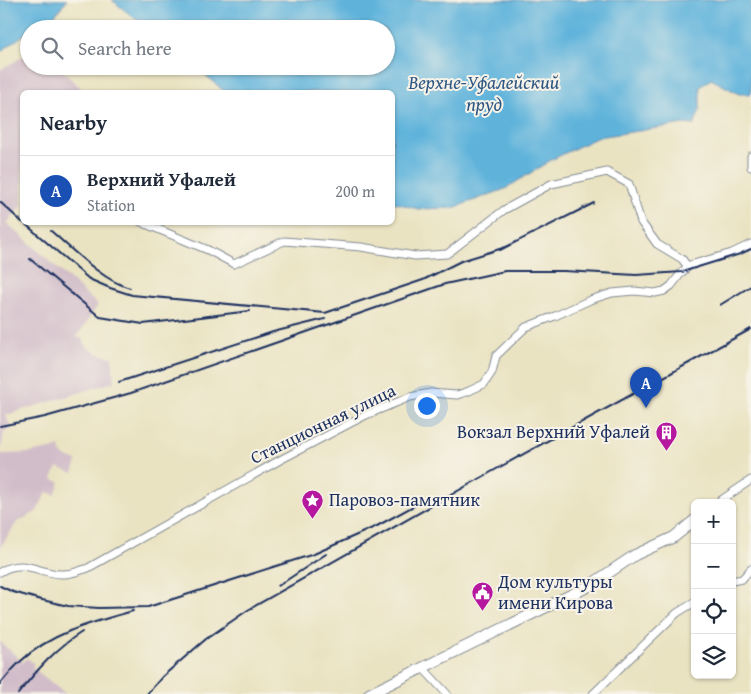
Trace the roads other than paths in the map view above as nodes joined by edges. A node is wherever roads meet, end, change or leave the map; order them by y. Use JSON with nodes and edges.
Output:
{"nodes":[{"id":1,"x":751,"y":156,"type":"edge"},
{"id":2,"x":751,"y":168,"type":"edge"},
{"id":3,"x":147,"y":225,"type":"edge"},
{"id":4,"x":751,"y":244,"type":"edge"},
{"id":5,"x":688,"y":267,"type":"junction"},
{"id":6,"x":751,"y":480,"type":"edge"},
{"id":7,"x":723,"y":499,"type":"edge"},
{"id":8,"x":691,"y":523,"type":"edge"},
{"id":9,"x":751,"y":569,"type":"edge"},
{"id":10,"x":0,"y":572,"type":"edge"},
{"id":11,"x":736,"y":580,"type":"edge"},
{"id":12,"x":691,"y":605,"type":"edge"},
{"id":13,"x":422,"y":667,"type":"junction"},
{"id":14,"x":369,"y":694,"type":"edge"},
{"id":15,"x":447,"y":694,"type":"edge"},
{"id":16,"x":593,"y":694,"type":"edge"}],
"edges":[{"from":1,"to":2,"type":"street"},
{"from":3,"to":5,"type":"street"},
{"from":4,"to":5,"type":"street","name":"Станционная улица"},
{"from":5,"to":10,"type":"street","name":"Станционная улица"},
{"from":6,"to":7,"type":"street"},
{"from":8,"to":13,"type":"street"},
{"from":9,"to":11,"type":"street"},
{"from":12,"to":16,"type":"street"},
{"from":13,"to":14,"type":"street"},
{"from":13,"to":15,"type":"street"}]}
